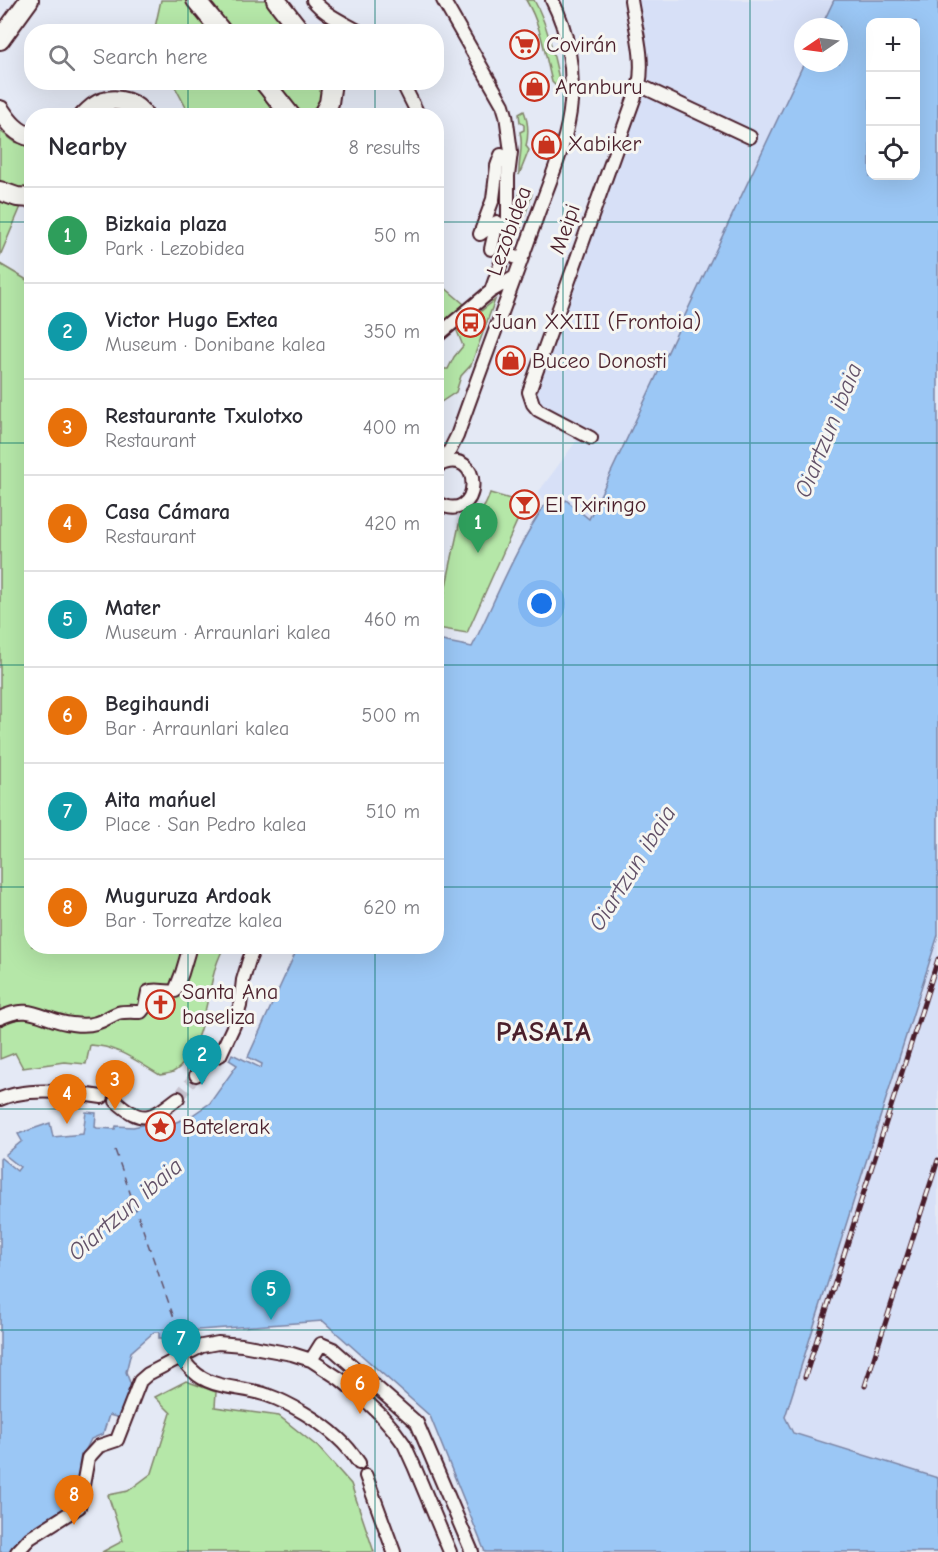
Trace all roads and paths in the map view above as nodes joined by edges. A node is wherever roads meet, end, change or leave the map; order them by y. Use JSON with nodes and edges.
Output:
{"nodes":[{"id":1,"x":29,"y":0,"type":"edge"},
{"id":2,"x":196,"y":0,"type":"edge"},
{"id":3,"x":276,"y":0,"type":"edge"},
{"id":4,"x":313,"y":0,"type":"edge"},
{"id":5,"x":443,"y":0,"type":"edge"},
{"id":6,"x":544,"y":0,"type":"edge"},
{"id":7,"x":552,"y":0,"type":"edge"},
{"id":8,"x":631,"y":0,"type":"edge"},
{"id":9,"x":216,"y":24,"type":"edge"},
{"id":10,"x":295,"y":24,"type":"edge"},
{"id":11,"x":346,"y":24,"type":"edge"},
{"id":12,"x":564,"y":34,"type":"junction"},
{"id":13,"x":0,"y":40,"type":"edge"},
{"id":14,"x":639,"y":86,"type":"junction"},
{"id":15,"x":270,"y":90,"type":"edge"},
{"id":16,"x":331,"y":90,"type":"edge"},
{"id":17,"x":406,"y":90,"type":"edge"},
{"id":18,"x":92,"y":108,"type":"edge"},
{"id":19,"x":137,"y":108,"type":"edge"},
{"id":20,"x":285,"y":108,"type":"edge"},
{"id":21,"x":326,"y":108,"type":"edge"},
{"id":22,"x":415,"y":108,"type":"edge"},
{"id":23,"x":0,"y":110,"type":"edge"},
{"id":24,"x":24,"y":133,"type":"edge"},
{"id":25,"x":750,"y":137,"type":"dead end"},
{"id":26,"x":501,"y":155,"type":"dead end"},
{"id":27,"x":0,"y":191,"type":"edge"},
{"id":28,"x":24,"y":199,"type":"edge"},
{"id":29,"x":508,"y":215,"type":"junction"},
{"id":30,"x":497,"y":222,"type":"junction"},
{"id":31,"x":508,"y":242,"type":"junction"},
{"id":32,"x":491,"y":249,"type":"dead end"},
{"id":33,"x":524,"y":254,"type":"junction"},
{"id":34,"x":515,"y":277,"type":"junction"},
{"id":35,"x":492,"y":291,"type":"junction"},
{"id":36,"x":507,"y":300,"type":"junction"},
{"id":37,"x":444,"y":330,"type":"edge"},
{"id":38,"x":458,"y":436,"type":"junction"},
{"id":39,"x":591,"y":438,"type":"dead end"},
{"id":40,"x":444,"y":458,"type":"edge"},
{"id":41,"x":444,"y":463,"type":"edge"},
{"id":42,"x":463,"y":465,"type":"junction"},
{"id":43,"x":444,"y":506,"type":"edge"},
{"id":44,"x":187,"y":954,"type":"edge"},
{"id":45,"x":252,"y":954,"type":"edge"},
{"id":46,"x":0,"y":1018,"type":"edge"},
{"id":47,"x":196,"y":1075,"type":"tunnel mouth"},
{"id":48,"x":61,"y":1092,"type":"dead end"},
{"id":49,"x":81,"y":1094,"type":"dead end"},
{"id":50,"x":102,"y":1097,"type":"dead end"},
{"id":51,"x":178,"y":1098,"type":"tunnel mouth"},
{"id":52,"x":0,"y":1100,"type":"edge"},
{"id":53,"x":116,"y":1101,"type":"dead end"},
{"id":54,"x":181,"y":1357,"type":"junction"},
{"id":55,"x":311,"y":1360,"type":"junction"},
{"id":56,"x":359,"y":1463,"type":"dead end"},
{"id":57,"x":366,"y":1476,"type":"dead end"},
{"id":58,"x":17,"y":1552,"type":"edge"},
{"id":59,"x":394,"y":1552,"type":"edge"},
{"id":60,"x":450,"y":1552,"type":"edge"},
{"id":61,"x":472,"y":1552,"type":"edge"}],
"edges":[{"from":1,"to":13,"type":"street"},
{"from":2,"to":9,"type":"street"},
{"from":3,"to":10,"type":"street"},
{"from":4,"to":11,"type":"street"},
{"from":5,"to":29,"type":"street"},
{"from":6,"to":12,"type":"street","name":"Lezobidea"},
{"from":7,"to":12,"type":"street","name":"Lezobidea"},
{"from":8,"to":14,"type":"street","name":"Meipi"},
{"from":12,"to":33,"type":"street","name":"Lezobidea"},
{"from":14,"to":25,"type":"street"},
{"from":14,"to":39,"type":"street","name":"Meipi"},
{"from":15,"to":20,"type":"street"},
{"from":16,"to":21,"type":"street"},
{"from":17,"to":22,"type":"street"},
{"from":18,"to":19,"type":"street"},
{"from":23,"to":24,"type":"street"},
{"from":26,"to":30,"type":"street"},
{"from":27,"to":28,"type":"street"},
{"from":29,"to":30,"type":"street"},
{"from":29,"to":31,"type":"street"},
{"from":30,"to":32,"type":"street"},
{"from":31,"to":33,"type":"street"},
{"from":31,"to":35,"type":"street"},
{"from":33,"to":34,"type":"street","name":"Lezobidea"},
{"from":34,"to":35,"type":"street"},
{"from":34,"to":36,"type":"street","name":"Lezobidea"},
{"from":35,"to":36,"type":"street"},
{"from":35,"to":37,"type":"street"},
{"from":36,"to":38,"type":"street","name":"Lezobidea"},
{"from":38,"to":40,"type":"street","name":"Lezobidea"},
{"from":38,"to":42,"type":"street","name":"Lezobidea"},
{"from":41,"to":42,"type":"street"},
{"from":42,"to":43,"type":"street","name":"Lezobidea"},
{"from":44,"to":46,"type":"street"},
{"from":45,"to":47,"type":"street"},
{"from":48,"to":52,"type":"street"},
{"from":49,"to":50,"type":"street"},
{"from":51,"to":53,"type":"street"},
{"from":54,"to":55,"type":"street"},
{"from":54,"to":56,"type":"street"},
{"from":54,"to":58,"type":"street"},
{"from":55,"to":60,"type":"street"},
{"from":55,"to":61,"type":"street"},
{"from":57,"to":59,"type":"street"}]}
